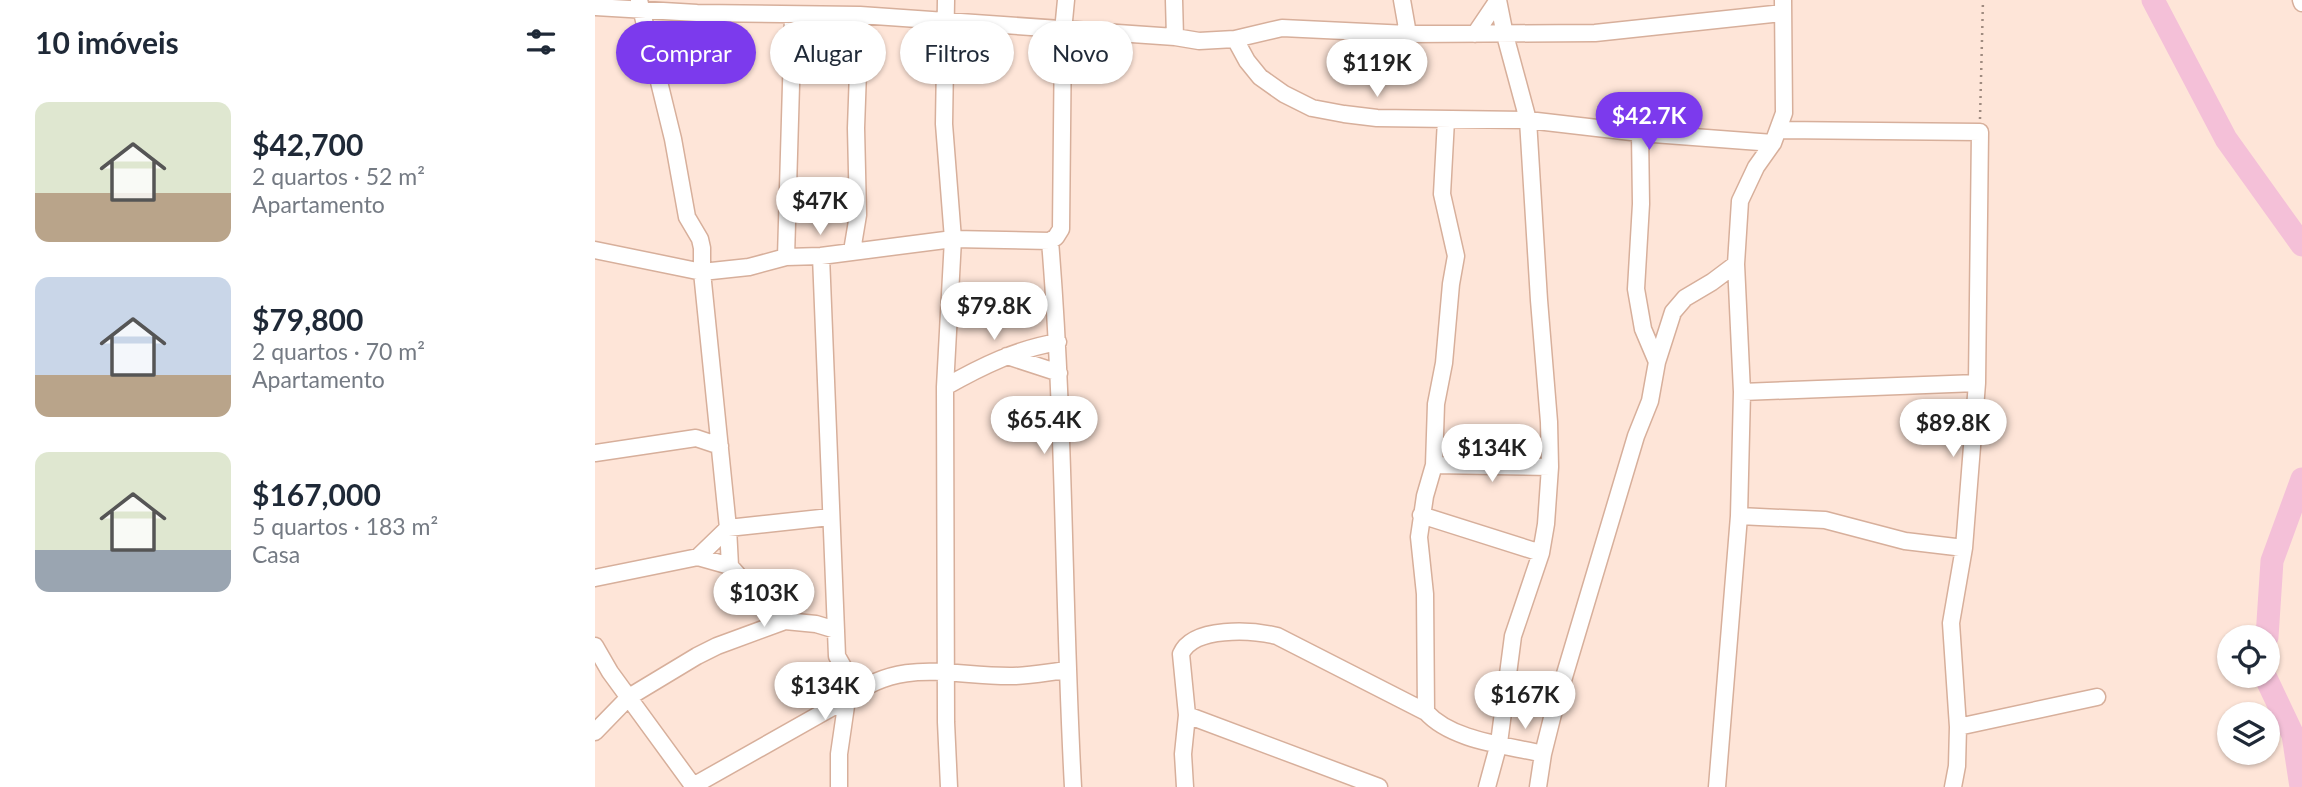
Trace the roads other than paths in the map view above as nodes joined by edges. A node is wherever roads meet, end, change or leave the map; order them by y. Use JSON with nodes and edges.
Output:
{"nodes":[{"id":1,"x":946,"y":0,"type":"edge"},
{"id":2,"x":1066,"y":0,"type":"edge"},
{"id":3,"x":1174,"y":0,"type":"edge"},
{"id":4,"x":1402,"y":0,"type":"edge"},
{"id":5,"x":1498,"y":0,"type":"edge"},
{"id":6,"x":640,"y":4,"type":"edge"},
{"id":7,"x":595,"y":6,"type":"edge"},
{"id":8,"x":1782,"y":7,"type":"edge"},
{"id":9,"x":860,"y":15,"type":"junction"},
{"id":10,"x":793,"y":16,"type":"junction"},
{"id":11,"x":946,"y":21,"type":"joint"},
{"id":12,"x":1064,"y":21,"type":"edge"},
{"id":13,"x":1408,"y":34,"type":"junction"},
{"id":14,"x":1475,"y":34,"type":"junction"},
{"id":15,"x":1133,"y":35,"type":"edge"},
{"id":16,"x":1505,"y":35,"type":"junction"},
{"id":17,"x":1175,"y":37,"type":"junction"},
{"id":18,"x":1235,"y":39,"type":"junction"},
{"id":19,"x":945,"y":84,"type":"edge"},
{"id":20,"x":1062,"y":84,"type":"edge"},
{"id":21,"x":1446,"y":120,"type":"junction"},
{"id":22,"x":1528,"y":120,"type":"junction"},
{"id":23,"x":1640,"y":133,"type":"junction"},
{"id":24,"x":1776,"y":136,"type":"junction"},
{"id":25,"x":953,"y":239,"type":"junction"},
{"id":26,"x":1050,"y":241,"type":"junction"},
{"id":27,"x":595,"y":250,"type":"edge"},
{"id":28,"x":852,"y":251,"type":"junction"},
{"id":29,"x":821,"y":256,"type":"junction"},
{"id":30,"x":786,"y":257,"type":"junction"},
{"id":31,"x":1736,"y":264,"type":"junction"},
{"id":32,"x":702,"y":272,"type":"junction"},
{"id":33,"x":1712,"y":282,"type":"junction"},
{"id":34,"x":1738,"y":298,"type":"junction"},
{"id":35,"x":1058,"y":342,"type":"junction"},
{"id":36,"x":1007,"y":356,"type":"junction"},
{"id":37,"x":1657,"y":362,"type":"junction"},
{"id":38,"x":1059,"y":373,"type":"junction"},
{"id":39,"x":1977,"y":383,"type":"junction"},
{"id":40,"x":945,"y":387,"type":"junction"},
{"id":41,"x":1742,"y":392,"type":"junction"},
{"id":42,"x":720,"y":446,"type":"junction"},
{"id":43,"x":595,"y":453,"type":"edge"},
{"id":44,"x":1434,"y":465,"type":"junction"},
{"id":45,"x":1550,"y":467,"type":"junction"},
{"id":46,"x":1421,"y":515,"type":"junction"},
{"id":47,"x":1739,"y":516,"type":"junction"},
{"id":48,"x":831,"y":517,"type":"junction"},
{"id":49,"x":728,"y":528,"type":"junction"},
{"id":50,"x":1964,"y":548,"type":"junction"},
{"id":51,"x":1541,"y":553,"type":"junction"},
{"id":52,"x":698,"y":557,"type":"junction"},
{"id":53,"x":730,"y":566,"type":"junction"},
{"id":54,"x":595,"y":578,"type":"edge"},
{"id":55,"x":785,"y":621,"type":"junction"},
{"id":56,"x":837,"y":630,"type":"junction"},
{"id":57,"x":595,"y":646,"type":"edge"},
{"id":58,"x":1067,"y":670,"type":"junction"},
{"id":59,"x":946,"y":672,"type":"junction"},
{"id":60,"x":602,"y":676,"type":"edge"},
{"id":61,"x":866,"y":684,"type":"junction"},
{"id":62,"x":629,"y":697,"type":"junction"},
{"id":63,"x":2097,"y":698,"type":"dead end"},
{"id":64,"x":847,"y":699,"type":"junction"},
{"id":65,"x":1426,"y":712,"type":"junction"},
{"id":66,"x":1187,"y":715,"type":"junction"},
{"id":67,"x":1958,"y":727,"type":"junction"},
{"id":68,"x":595,"y":732,"type":"edge"},
{"id":69,"x":1499,"y":744,"type":"junction"},
{"id":70,"x":1543,"y":754,"type":"junction"},
{"id":71,"x":693,"y":786,"type":"edge"},
{"id":72,"x":839,"y":787,"type":"edge"},
{"id":73,"x":949,"y":787,"type":"edge"},
{"id":74,"x":1073,"y":787,"type":"edge"},
{"id":75,"x":1185,"y":787,"type":"edge"},
{"id":76,"x":1379,"y":787,"type":"edge"},
{"id":77,"x":1487,"y":787,"type":"edge"},
{"id":78,"x":1538,"y":787,"type":"edge"},
{"id":79,"x":1717,"y":787,"type":"edge"},
{"id":80,"x":1953,"y":787,"type":"edge"}],
"edges":[{"from":1,"to":11,"type":"street"},
{"from":2,"to":12,"type":"street"},
{"from":3,"to":17,"type":"street"},
{"from":4,"to":13,"type":"street"},
{"from":5,"to":14,"type":"street"},
{"from":5,"to":16,"type":"street"},
{"from":6,"to":7,"type":"street"},
{"from":6,"to":10,"type":"street"},
{"from":6,"to":32,"type":"street"},
{"from":8,"to":16,"type":"street"},
{"from":8,"to":24,"type":"street"},
{"from":9,"to":10,"type":"street"},
{"from":9,"to":11,"type":"street"},
{"from":9,"to":28,"type":"street"},
{"from":10,"to":30,"type":"street"},
{"from":13,"to":14,"type":"street"},
{"from":13,"to":18,"type":"street"},
{"from":14,"to":16,"type":"street"},
{"from":15,"to":17,"type":"street"},
{"from":16,"to":22,"type":"street"},
{"from":17,"to":18,"type":"street"},
{"from":18,"to":21,"type":"street"},
{"from":19,"to":25,"type":"street"},
{"from":20,"to":26,"type":"street"},
{"from":21,"to":22,"type":"street"},
{"from":21,"to":44,"type":"street"},
{"from":22,"to":23,"type":"street"},
{"from":22,"to":45,"type":"street"},
{"from":23,"to":24,"type":"street"},
{"from":23,"to":37,"type":"street"},
{"from":24,"to":31,"type":"street"},
{"from":24,"to":39,"type":"street"},
{"from":25,"to":26,"type":"street"},
{"from":25,"to":28,"type":"street"},
{"from":25,"to":40,"type":"street"},
{"from":26,"to":35,"type":"street"},
{"from":27,"to":32,"type":"street"},
{"from":28,"to":29,"type":"street"},
{"from":29,"to":30,"type":"street"},
{"from":29,"to":48,"type":"street"},
{"from":30,"to":32,"type":"street"},
{"from":31,"to":33,"type":"street"},
{"from":31,"to":34,"type":"street"},
{"from":32,"to":42,"type":"street"},
{"from":33,"to":34,"type":"street"},
{"from":33,"to":37,"type":"street"},
{"from":34,"to":41,"type":"street"},
{"from":35,"to":36,"type":"street"},
{"from":35,"to":38,"type":"street"},
{"from":36,"to":38,"type":"street"},
{"from":36,"to":40,"type":"street"},
{"from":37,"to":70,"type":"street"},
{"from":38,"to":58,"type":"street"},
{"from":39,"to":41,"type":"street"},
{"from":39,"to":50,"type":"street"},
{"from":40,"to":59,"type":"street"},
{"from":41,"to":47,"type":"street"},
{"from":42,"to":43,"type":"street"},
{"from":42,"to":49,"type":"street"},
{"from":44,"to":45,"type":"street"},
{"from":44,"to":46,"type":"street"},
{"from":45,"to":51,"type":"street"},
{"from":46,"to":51,"type":"street"},
{"from":46,"to":65,"type":"street"},
{"from":47,"to":50,"type":"street"},
{"from":47,"to":79,"type":"street"},
{"from":48,"to":49,"type":"street"},
{"from":48,"to":56,"type":"street"},
{"from":49,"to":52,"type":"street"},
{"from":49,"to":53,"type":"street"},
{"from":50,"to":67,"type":"street"},
{"from":51,"to":69,"type":"street"},
{"from":52,"to":53,"type":"street"},
{"from":52,"to":54,"type":"street"},
{"from":53,"to":55,"type":"street"},
{"from":55,"to":56,"type":"street"},
{"from":55,"to":62,"type":"street"},
{"from":56,"to":61,"type":"street"},
{"from":57,"to":60,"type":"street"},
{"from":58,"to":59,"type":"street"},
{"from":58,"to":74,"type":"street"},
{"from":59,"to":61,"type":"street"},
{"from":59,"to":73,"type":"street"},
{"from":60,"to":62,"type":"street"},
{"from":61,"to":64,"type":"street"},
{"from":62,"to":68,"type":"street"},
{"from":62,"to":71,"type":"street"},
{"from":63,"to":67,"type":"street"},
{"from":64,"to":71,"type":"street"},
{"from":64,"to":72,"type":"street"},
{"from":65,"to":66,"type":"street"},
{"from":65,"to":69,"type":"street"},
{"from":66,"to":75,"type":"street"},
{"from":66,"to":76,"type":"street"},
{"from":67,"to":80,"type":"street"},
{"from":69,"to":70,"type":"street"},
{"from":69,"to":77,"type":"street"},
{"from":70,"to":78,"type":"street"}]}
